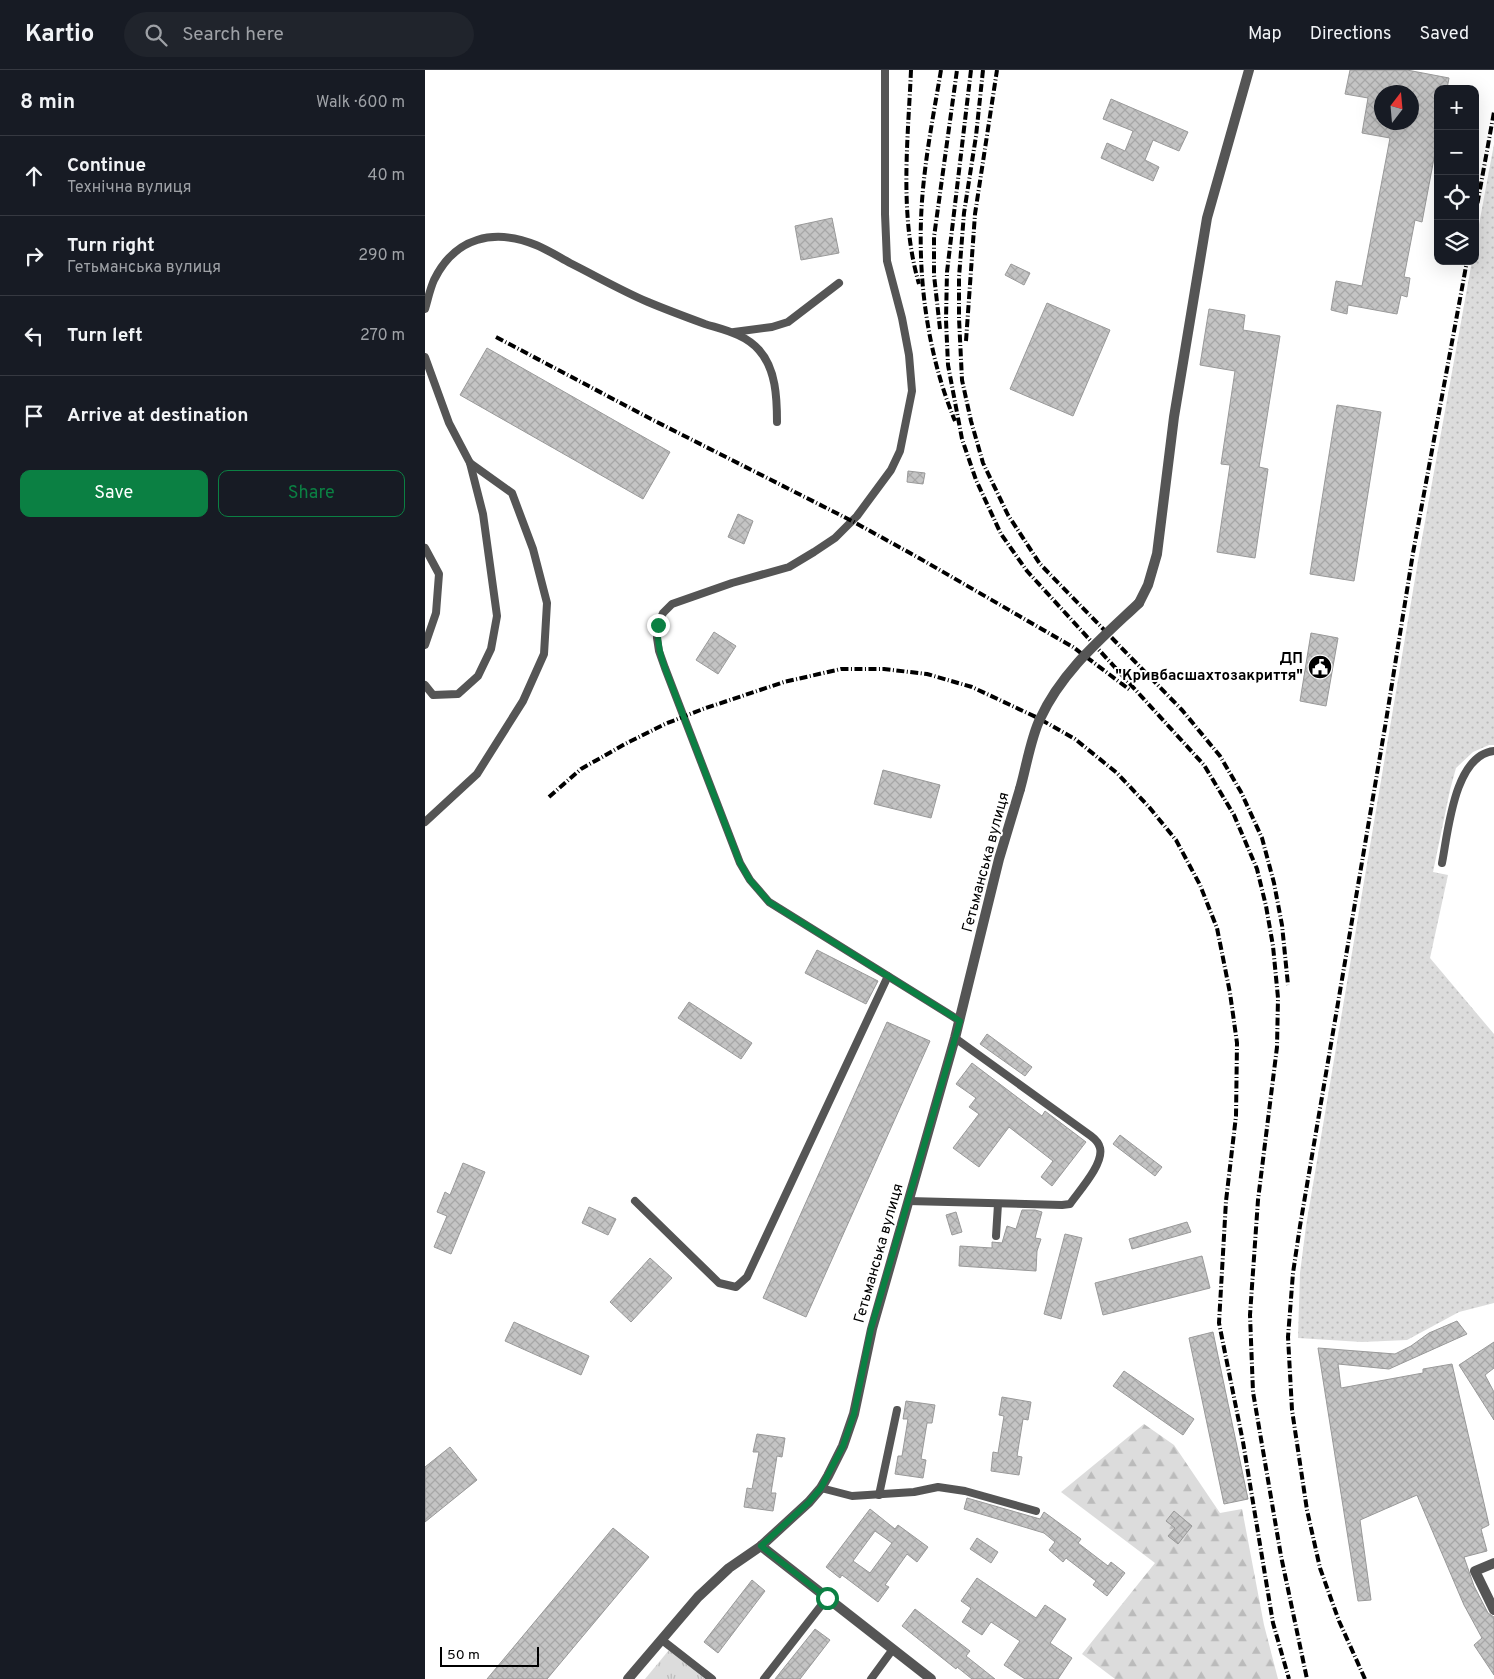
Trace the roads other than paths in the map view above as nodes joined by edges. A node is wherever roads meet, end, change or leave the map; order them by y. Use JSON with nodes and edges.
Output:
{"nodes":[{"id":1,"x":885,"y":70,"type":"edge"},
{"id":2,"x":1249,"y":70,"type":"edge"},
{"id":3,"x":839,"y":284,"type":"dead end"},
{"id":4,"x":425,"y":309,"type":"edge"},
{"id":5,"x":733,"y":332,"type":"junction"},
{"id":6,"x":425,"y":357,"type":"edge"},
{"id":7,"x":777,"y":422,"type":"dead end"},
{"id":8,"x":470,"y":463,"type":"junction"},
{"id":9,"x":425,"y":548,"type":"edge"},
{"id":10,"x":425,"y":645,"type":"edge"},
{"id":11,"x":425,"y":685,"type":"edge"},
{"id":12,"x":1494,"y":751,"type":"edge"},
{"id":13,"x":425,"y":822,"type":"edge"},
{"id":14,"x":1442,"y":863,"type":"dead end"},
{"id":15,"x":888,"y":976,"type":"junction"},
{"id":16,"x":960,"y":1021,"type":"junction"},
{"id":17,"x":955,"y":1038,"type":"junction"},
{"id":18,"x":635,"y":1201,"type":"dead end"},
{"id":19,"x":908,"y":1201,"type":"junction"},
{"id":20,"x":998,"y":1204,"type":"junction"},
{"id":21,"x":996,"y":1236,"type":"dead end"},
{"id":22,"x":897,"y":1410,"type":"dead end"},
{"id":23,"x":821,"y":1488,"type":"junction"},
{"id":24,"x":879,"y":1495,"type":"junction"},
{"id":25,"x":1036,"y":1511,"type":"dead end"},
{"id":26,"x":761,"y":1546,"type":"junction"},
{"id":27,"x":1494,"y":1564,"type":"edge"},
{"id":28,"x":827,"y":1598,"type":"junction"},
{"id":29,"x":1494,"y":1610,"type":"edge"},
{"id":30,"x":662,"y":1640,"type":"junction"},
{"id":31,"x":893,"y":1649,"type":"junction"},
{"id":32,"x":628,"y":1679,"type":"edge"},
{"id":33,"x":712,"y":1679,"type":"edge"},
{"id":34,"x":765,"y":1679,"type":"edge"},
{"id":35,"x":871,"y":1679,"type":"edge"},
{"id":36,"x":931,"y":1679,"type":"edge"}],
"edges":[{"from":1,"to":15,"type":"lane"},
{"from":2,"to":16,"type":"street","name":"Гетьманська вулиця","bridge":true},
{"from":3,"to":5,"type":"lane"},
{"from":4,"to":5,"type":"lane"},
{"from":5,"to":7,"type":"lane"},
{"from":6,"to":8,"type":"lane"},
{"from":8,"to":11,"type":"lane"},
{"from":8,"to":13,"type":"lane"},
{"from":9,"to":10,"type":"lane"},
{"from":12,"to":14,"type":"lane"},
{"from":15,"to":16,"type":"lane"},
{"from":15,"to":18,"type":"lane"},
{"from":16,"to":17,"type":"street","name":"Гетьманська вулиця"},
{"from":17,"to":19,"type":"street","name":"Гетьманська вулиця"},
{"from":17,"to":20,"type":"lane"},
{"from":19,"to":20,"type":"lane"},
{"from":19,"to":23,"type":"street","name":"Гетьманська вулиця"},
{"from":20,"to":21,"type":"lane"},
{"from":22,"to":24,"type":"lane"},
{"from":23,"to":24,"type":"lane"},
{"from":23,"to":26,"type":"street","name":"Гетьманська вулиця"},
{"from":24,"to":25,"type":"lane"},
{"from":26,"to":28,"type":"street"},
{"from":26,"to":30,"type":"street","name":"Гетьманська вулиця"},
{"from":27,"to":29,"type":"street"},
{"from":28,"to":31,"type":"street"},
{"from":28,"to":34,"type":"lane"},
{"from":30,"to":32,"type":"street","name":"Гетьманська вулиця"},
{"from":30,"to":33,"type":"lane"},
{"from":31,"to":35,"type":"lane"},
{"from":31,"to":36,"type":"street"}]}
